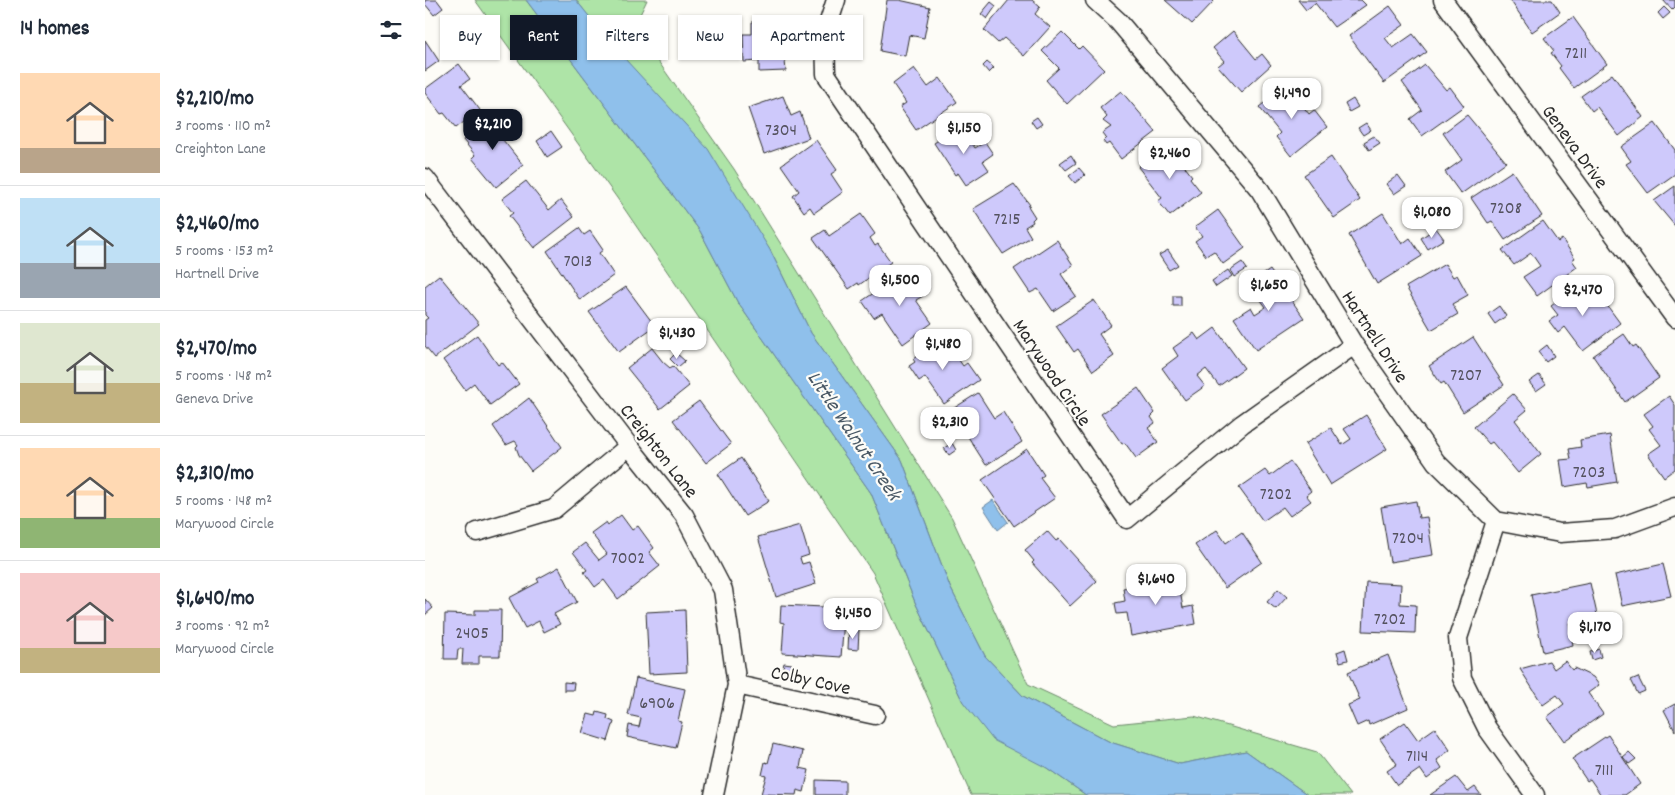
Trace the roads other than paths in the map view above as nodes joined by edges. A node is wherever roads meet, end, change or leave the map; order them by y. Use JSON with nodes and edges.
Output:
{"nodes":[{"id":1,"x":836,"y":0,"type":"edge"},
{"id":2,"x":1095,"y":0,"type":"edge"},
{"id":3,"x":1443,"y":0,"type":"edge"},
{"id":4,"x":425,"y":178,"type":"edge"},
{"id":5,"x":1673,"y":310,"type":"edge"},
{"id":6,"x":1354,"y":345,"type":"junction"},
{"id":7,"x":629,"y":446,"type":"junction"},
{"id":8,"x":1675,"y":507,"type":"edge"},
{"id":9,"x":1496,"y":522,"type":"junction"},
{"id":10,"x":477,"y":532,"type":"dead end"},
{"id":11,"x":737,"y":685,"type":"junction"},
{"id":12,"x":875,"y":715,"type":"dead end"},
{"id":13,"x":714,"y":795,"type":"edge"},
{"id":14,"x":1535,"y":795,"type":"edge"}],
"edges":[{"from":1,"to":6,"type":"street","name":"Marywood Circle"},
{"from":2,"to":6,"type":"street","name":"Hartnell Drive"},
{"from":3,"to":5,"type":"street","name":"Geneva Drive"},
{"from":4,"to":7,"type":"street","name":"Creighton Lane"},
{"from":6,"to":9,"type":"street","name":"Hartnell Drive"},
{"from":7,"to":10,"type":"street"},
{"from":7,"to":11,"type":"street","name":"Creighton Lane"},
{"from":8,"to":9,"type":"street"},
{"from":9,"to":14,"type":"street"},
{"from":11,"to":12,"type":"street","name":"Colby Cove"},
{"from":11,"to":13,"type":"street","name":"Creighton Lane"}]}
